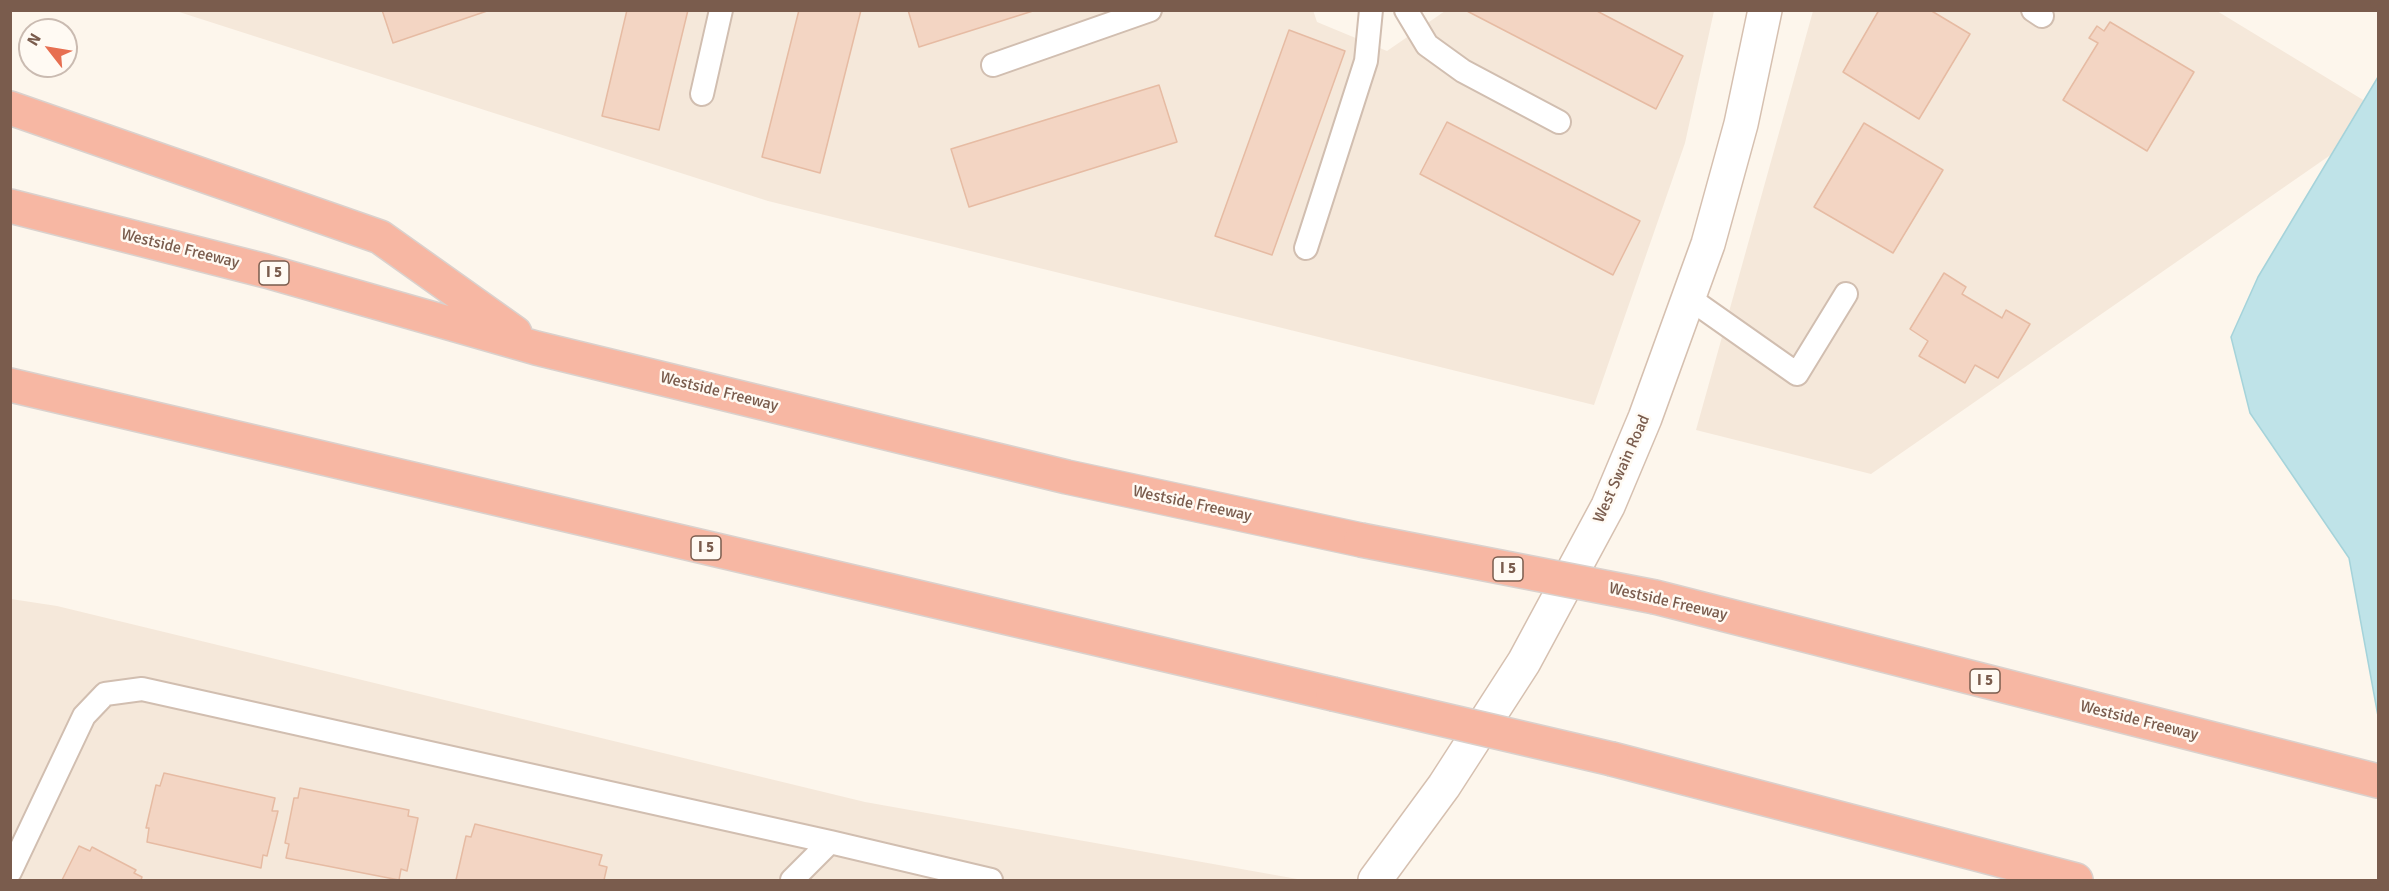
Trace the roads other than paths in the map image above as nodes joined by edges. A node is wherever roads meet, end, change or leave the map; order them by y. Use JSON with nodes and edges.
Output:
{"nodes":[{"id":1,"x":721,"y":10,"type":"edge"},
{"id":2,"x":1150,"y":10,"type":"edge"},
{"id":3,"x":1371,"y":10,"type":"edge"},
{"id":4,"x":1406,"y":10,"type":"edge"},
{"id":5,"x":1765,"y":10,"type":"edge"},
{"id":6,"x":993,"y":65,"type":"dead end"},
{"id":7,"x":702,"y":94,"type":"dead end"},
{"id":8,"x":10,"y":108,"type":"edge"},
{"id":9,"x":1559,"y":122,"type":"dead end"},
{"id":10,"x":10,"y":206,"type":"edge"},
{"id":11,"x":1306,"y":248,"type":"dead end"},
{"id":12,"x":1846,"y":294,"type":"dead end"},
{"id":13,"x":1689,"y":298,"type":"junction"},
{"id":14,"x":536,"y":348,"type":"junction"},
{"id":15,"x":10,"y":385,"type":"edge"},
{"id":16,"x":79,"y":402,"type":"junction"},
{"id":17,"x":10,"y":406,"type":"edge"},
{"id":18,"x":2379,"y":781,"type":"edge"},
{"id":19,"x":830,"y":842,"type":"junction"},
{"id":20,"x":10,"y":872,"type":"edge"},
{"id":21,"x":792,"y":880,"type":"edge"},
{"id":22,"x":991,"y":880,"type":"edge"},
{"id":23,"x":1375,"y":880,"type":"edge"},
{"id":24,"x":2076,"y":880,"type":"edge"}],
"edges":[{"from":1,"to":7,"type":"lane"},
{"from":2,"to":6,"type":"lane"},
{"from":3,"to":11,"type":"lane"},
{"from":4,"to":9,"type":"lane"},
{"from":5,"to":13,"type":"street","name":"West Swain Road"},
{"from":8,"to":14,"type":"highway"},
{"from":10,"to":14,"type":"highway","name":"Westside Freeway","number":"I 5"},
{"from":12,"to":13,"type":"lane"},
{"from":13,"to":23,"type":"street","name":"West Swain Road"},
{"from":14,"to":18,"type":"highway","name":"Westside Freeway","number":"I 5","bridge":true},
{"from":15,"to":16,"type":"highway","number":"I 5"},
{"from":16,"to":17,"type":"highway"},
{"from":16,"to":24,"type":"highway","number":"I 5","bridge":true},
{"from":19,"to":20,"type":"lane"},
{"from":19,"to":21,"type":"lane"},
{"from":19,"to":22,"type":"lane"}]}
